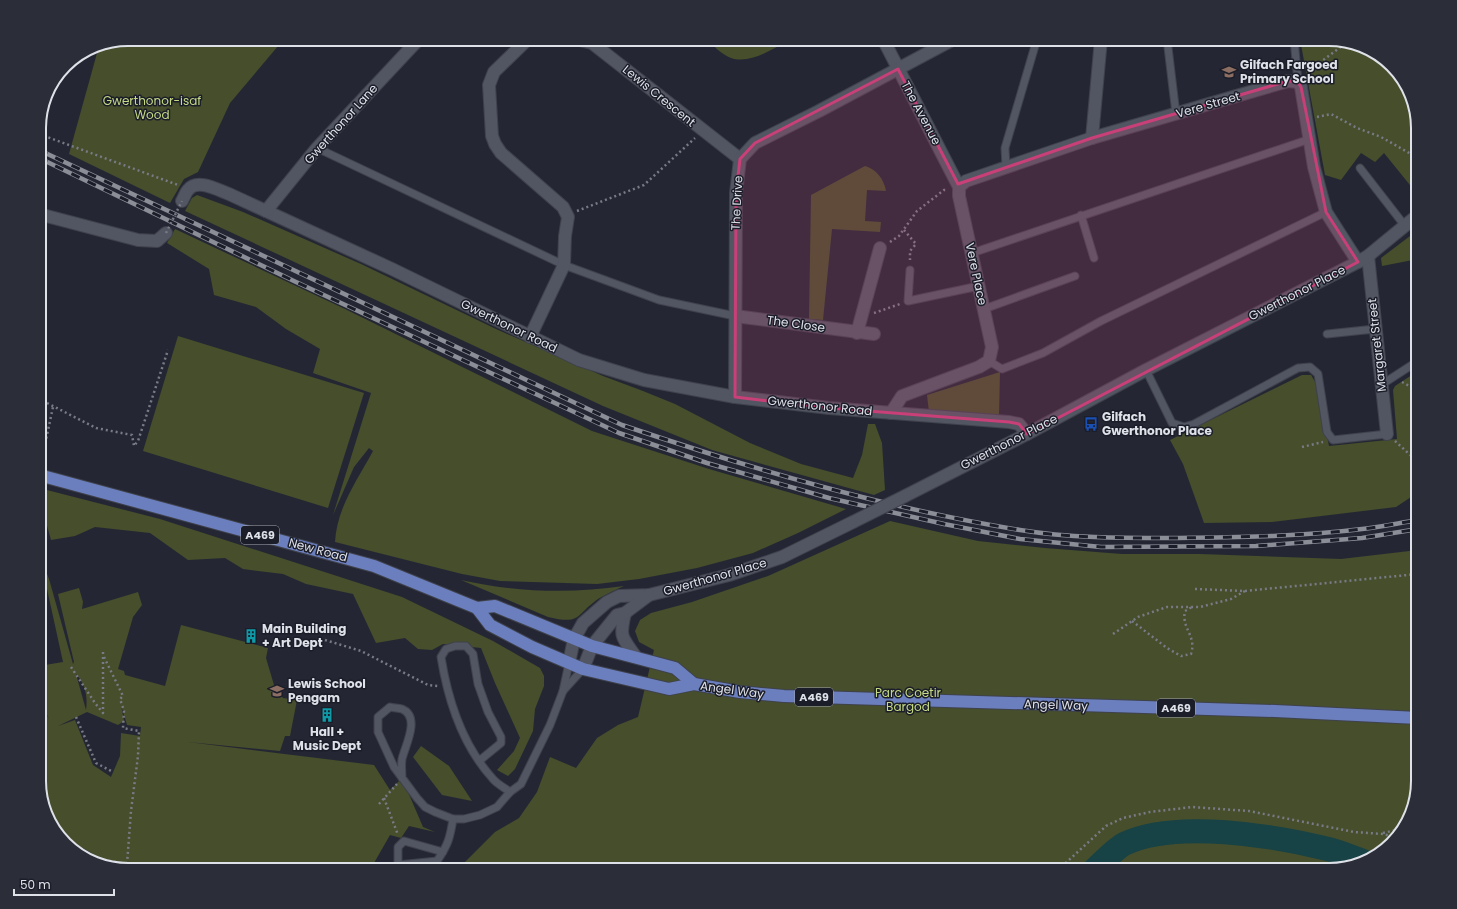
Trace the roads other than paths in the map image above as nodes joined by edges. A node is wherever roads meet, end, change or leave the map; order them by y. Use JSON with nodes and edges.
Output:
{"nodes":[{"id":1,"x":412,"y":46,"type":"edge"},
{"id":2,"x":521,"y":46,"type":"edge"},
{"id":3,"x":596,"y":46,"type":"edge"},
{"id":4,"x":886,"y":46,"type":"edge"},
{"id":5,"x":941,"y":46,"type":"edge"},
{"id":6,"x":1035,"y":46,"type":"edge"},
{"id":7,"x":1100,"y":46,"type":"edge"},
{"id":8,"x":1167,"y":46,"type":"edge"},
{"id":9,"x":1295,"y":46,"type":"edge"},
{"id":10,"x":898,"y":69,"type":"junction"},
{"id":11,"x":1298,"y":82,"type":"junction"},
{"id":12,"x":1176,"y":114,"type":"junction"},
{"id":13,"x":1092,"y":138,"type":"junction"},
{"id":14,"x":1310,"y":139,"type":"junction"},
{"id":15,"x":317,"y":148,"type":"junction"},
{"id":16,"x":740,"y":160,"type":"junction"},
{"id":17,"x":1006,"y":167,"type":"junction"},
{"id":18,"x":1360,"y":168,"type":"dead end"},
{"id":19,"x":959,"y":187,"type":"junction"},
{"id":20,"x":182,"y":201,"type":"road end"},
{"id":21,"x":266,"y":211,"type":"junction"},
{"id":22,"x":1326,"y":212,"type":"junction"},
{"id":23,"x":1081,"y":215,"type":"junction"},
{"id":24,"x":46,"y":216,"type":"edge"},
{"id":25,"x":1411,"y":221,"type":"edge"},
{"id":26,"x":1405,"y":226,"type":"junction"},
{"id":27,"x":166,"y":233,"type":"road end"},
{"id":28,"x":880,"y":248,"type":"road end"},
{"id":29,"x":972,"y":253,"type":"junction"},
{"id":30,"x":1094,"y":258,"type":"dead end"},
{"id":31,"x":1363,"y":259,"type":"junction"},
{"id":32,"x":564,"y":265,"type":"junction"},
{"id":33,"x":910,"y":270,"type":"road end"},
{"id":34,"x":1075,"y":276,"type":"dead end"},
{"id":35,"x":979,"y":286,"type":"junction"},
{"id":36,"x":984,"y":309,"type":"junction"},
{"id":37,"x":734,"y":316,"type":"junction"},
{"id":38,"x":1375,"y":329,"type":"junction"},
{"id":39,"x":857,"y":333,"type":"junction"},
{"id":40,"x":874,"y":334,"type":"dead end"},
{"id":41,"x":1327,"y":334,"type":"dead end"},
{"id":42,"x":530,"y":337,"type":"junction"},
{"id":43,"x":989,"y":361,"type":"junction"},
{"id":44,"x":1411,"y":365,"type":"edge"},
{"id":45,"x":1146,"y":370,"type":"junction"},
{"id":46,"x":1381,"y":385,"type":"junction"},
{"id":47,"x":735,"y":397,"type":"junction"},
{"id":48,"x":891,"y":413,"type":"junction"},
{"id":49,"x":1027,"y":434,"type":"junction"},
{"id":50,"x":1387,"y":434,"type":"joint"},
{"id":51,"x":46,"y":477,"type":"edge"},
{"id":52,"x":649,"y":595,"type":"junction"},
{"id":53,"x":476,"y":608,"type":"junction"},
{"id":54,"x":625,"y":613,"type":"junction"},
{"id":55,"x":574,"y":639,"type":"junction"},
{"id":56,"x":592,"y":646,"type":"junction"},
{"id":57,"x":636,"y":658,"type":"junction"},
{"id":58,"x":569,"y":663,"type":"junction"},
{"id":59,"x":583,"y":669,"type":"junction"},
{"id":60,"x":694,"y":684,"type":"junction"},
{"id":61,"x":563,"y":691,"type":"junction"},
{"id":62,"x":1411,"y":718,"type":"edge"},
{"id":63,"x":480,"y":761,"type":"junction"},
{"id":64,"x":402,"y":778,"type":"junction"},
{"id":65,"x":510,"y":792,"type":"junction"},
{"id":66,"x":453,"y":819,"type":"junction"},
{"id":67,"x":443,"y":852,"type":"junction"},
{"id":68,"x":398,"y":863,"type":"edge"},
{"id":69,"x":418,"y":863,"type":"edge"}],
"edges":[{"from":1,"to":15,"type":"street","name":"Gwerthonor Lane"},
{"from":2,"to":32,"type":"street"},
{"from":3,"to":16,"type":"street","name":"Lewis Crescent"},
{"from":4,"to":10,"type":"street","name":"The Avenue"},
{"from":5,"to":10,"type":"street","name":"The Drive"},
{"from":6,"to":17,"type":"lane"},
{"from":7,"to":13,"type":"street"},
{"from":8,"to":12,"type":"lane"},
{"from":9,"to":11,"type":"lane"},
{"from":10,"to":16,"type":"street","name":"The Drive"},
{"from":10,"to":19,"type":"street","name":"The Avenue"},
{"from":11,"to":12,"type":"street","name":"Vere Street"},
{"from":11,"to":14,"type":"street"},
{"from":12,"to":13,"type":"street","name":"Vere Street"},
{"from":13,"to":17,"type":"street","name":"Vere Street"},
{"from":14,"to":22,"type":"street"},
{"from":14,"to":23,"type":"lane"},
{"from":15,"to":21,"type":"street","name":"Gwerthonor Lane"},
{"from":15,"to":32,"type":"lane"},
{"from":16,"to":37,"type":"street","name":"The Drive"},
{"from":17,"to":19,"type":"street","name":"Vere Street"},
{"from":18,"to":26,"type":"lane"},
{"from":19,"to":29,"type":"street","name":"Vere Place"},
{"from":20,"to":21,"type":"street","name":"Gwerthonor Road"},
{"from":21,"to":42,"type":"street","name":"Gwerthonor Road"},
{"from":22,"to":31,"type":"street"},
{"from":22,"to":43,"type":"lane"},
{"from":23,"to":29,"type":"lane"},
{"from":23,"to":30,"type":"lane"},
{"from":24,"to":27,"type":"street"},
{"from":25,"to":26,"type":"street","name":"Gwerthonor Place"},
{"from":26,"to":31,"type":"street","name":"Gwerthonor Place"},
{"from":28,"to":39,"type":"street"},
{"from":29,"to":35,"type":"street","name":"Vere Place"},
{"from":31,"to":38,"type":"street","name":"Margaret Street"},
{"from":31,"to":45,"type":"street","name":"Gwerthonor Place"},
{"from":32,"to":37,"type":"lane"},
{"from":32,"to":42,"type":"street"},
{"from":33,"to":35,"type":"lane"},
{"from":34,"to":36,"type":"lane"},
{"from":35,"to":36,"type":"street","name":"Vere Place"},
{"from":36,"to":43,"type":"street","name":"Vere Place"},
{"from":37,"to":39,"type":"street","name":"The Close"},
{"from":37,"to":47,"type":"street","name":"The Drive"},
{"from":38,"to":41,"type":"lane"},
{"from":38,"to":46,"type":"street","name":"Margaret Street"},
{"from":39,"to":40,"type":"street","name":"The Close"},
{"from":42,"to":47,"type":"street","name":"Gwerthonor Road"},
{"from":43,"to":48,"type":"street"},
{"from":44,"to":46,"type":"lane"},
{"from":45,"to":49,"type":"street","name":"Gwerthonor Place"},
{"from":45,"to":50,"type":"lane"},
{"from":46,"to":50,"type":"street","name":"Margaret Street"},
{"from":47,"to":48,"type":"street","name":"Gwerthonor Road"},
{"from":48,"to":49,"type":"street","name":"Gwerthonor Road"},
{"from":49,"to":52,"type":"street","name":"Gwerthonor Place","bridge":true},
{"from":51,"to":53,"type":"main road","name":"New Road","number":"A469"},
{"from":52,"to":54,"type":"street","name":"Gwerthonor Place"},
{"from":52,"to":55,"type":"street","name":"Gwerthonor Place"},
{"from":53,"to":55,"type":"main road","name":"New Road","number":"A469"},
{"from":53,"to":58,"type":"main road","name":"New Road","number":"A469"},
{"from":54,"to":56,"type":"street","name":"Gwerthonor Place"},
{"from":54,"to":57,"type":"street"},
{"from":55,"to":56,"type":"main road","name":"New Road","number":"A469"},
{"from":55,"to":58,"type":"street","name":"Gwerthonor Place"},
{"from":56,"to":57,"type":"main road","name":"Angel Way","number":"A469"},
{"from":56,"to":59,"type":"street","name":"Gwerthonor Place"},
{"from":57,"to":60,"type":"main road","name":"Angel Way","number":"A469"},
{"from":58,"to":59,"type":"main road","name":"New Road","number":"A469"},
{"from":58,"to":61,"type":"lane"},
{"from":59,"to":60,"type":"main road","name":"Angel Way","number":"A469"},
{"from":59,"to":61,"type":"lane"},
{"from":60,"to":62,"type":"main road","name":"Angel Way","number":"A469"},
{"from":61,"to":65,"type":"lane"},
{"from":63,"to":63,"type":"lane"},
{"from":63,"to":65,"type":"lane"},
{"from":64,"to":64,"type":"lane"},
{"from":64,"to":66,"type":"lane"},
{"from":65,"to":66,"type":"lane"},
{"from":66,"to":67,"type":"lane"},
{"from":67,"to":68,"type":"lane"},
{"from":67,"to":69,"type":"lane"}]}
